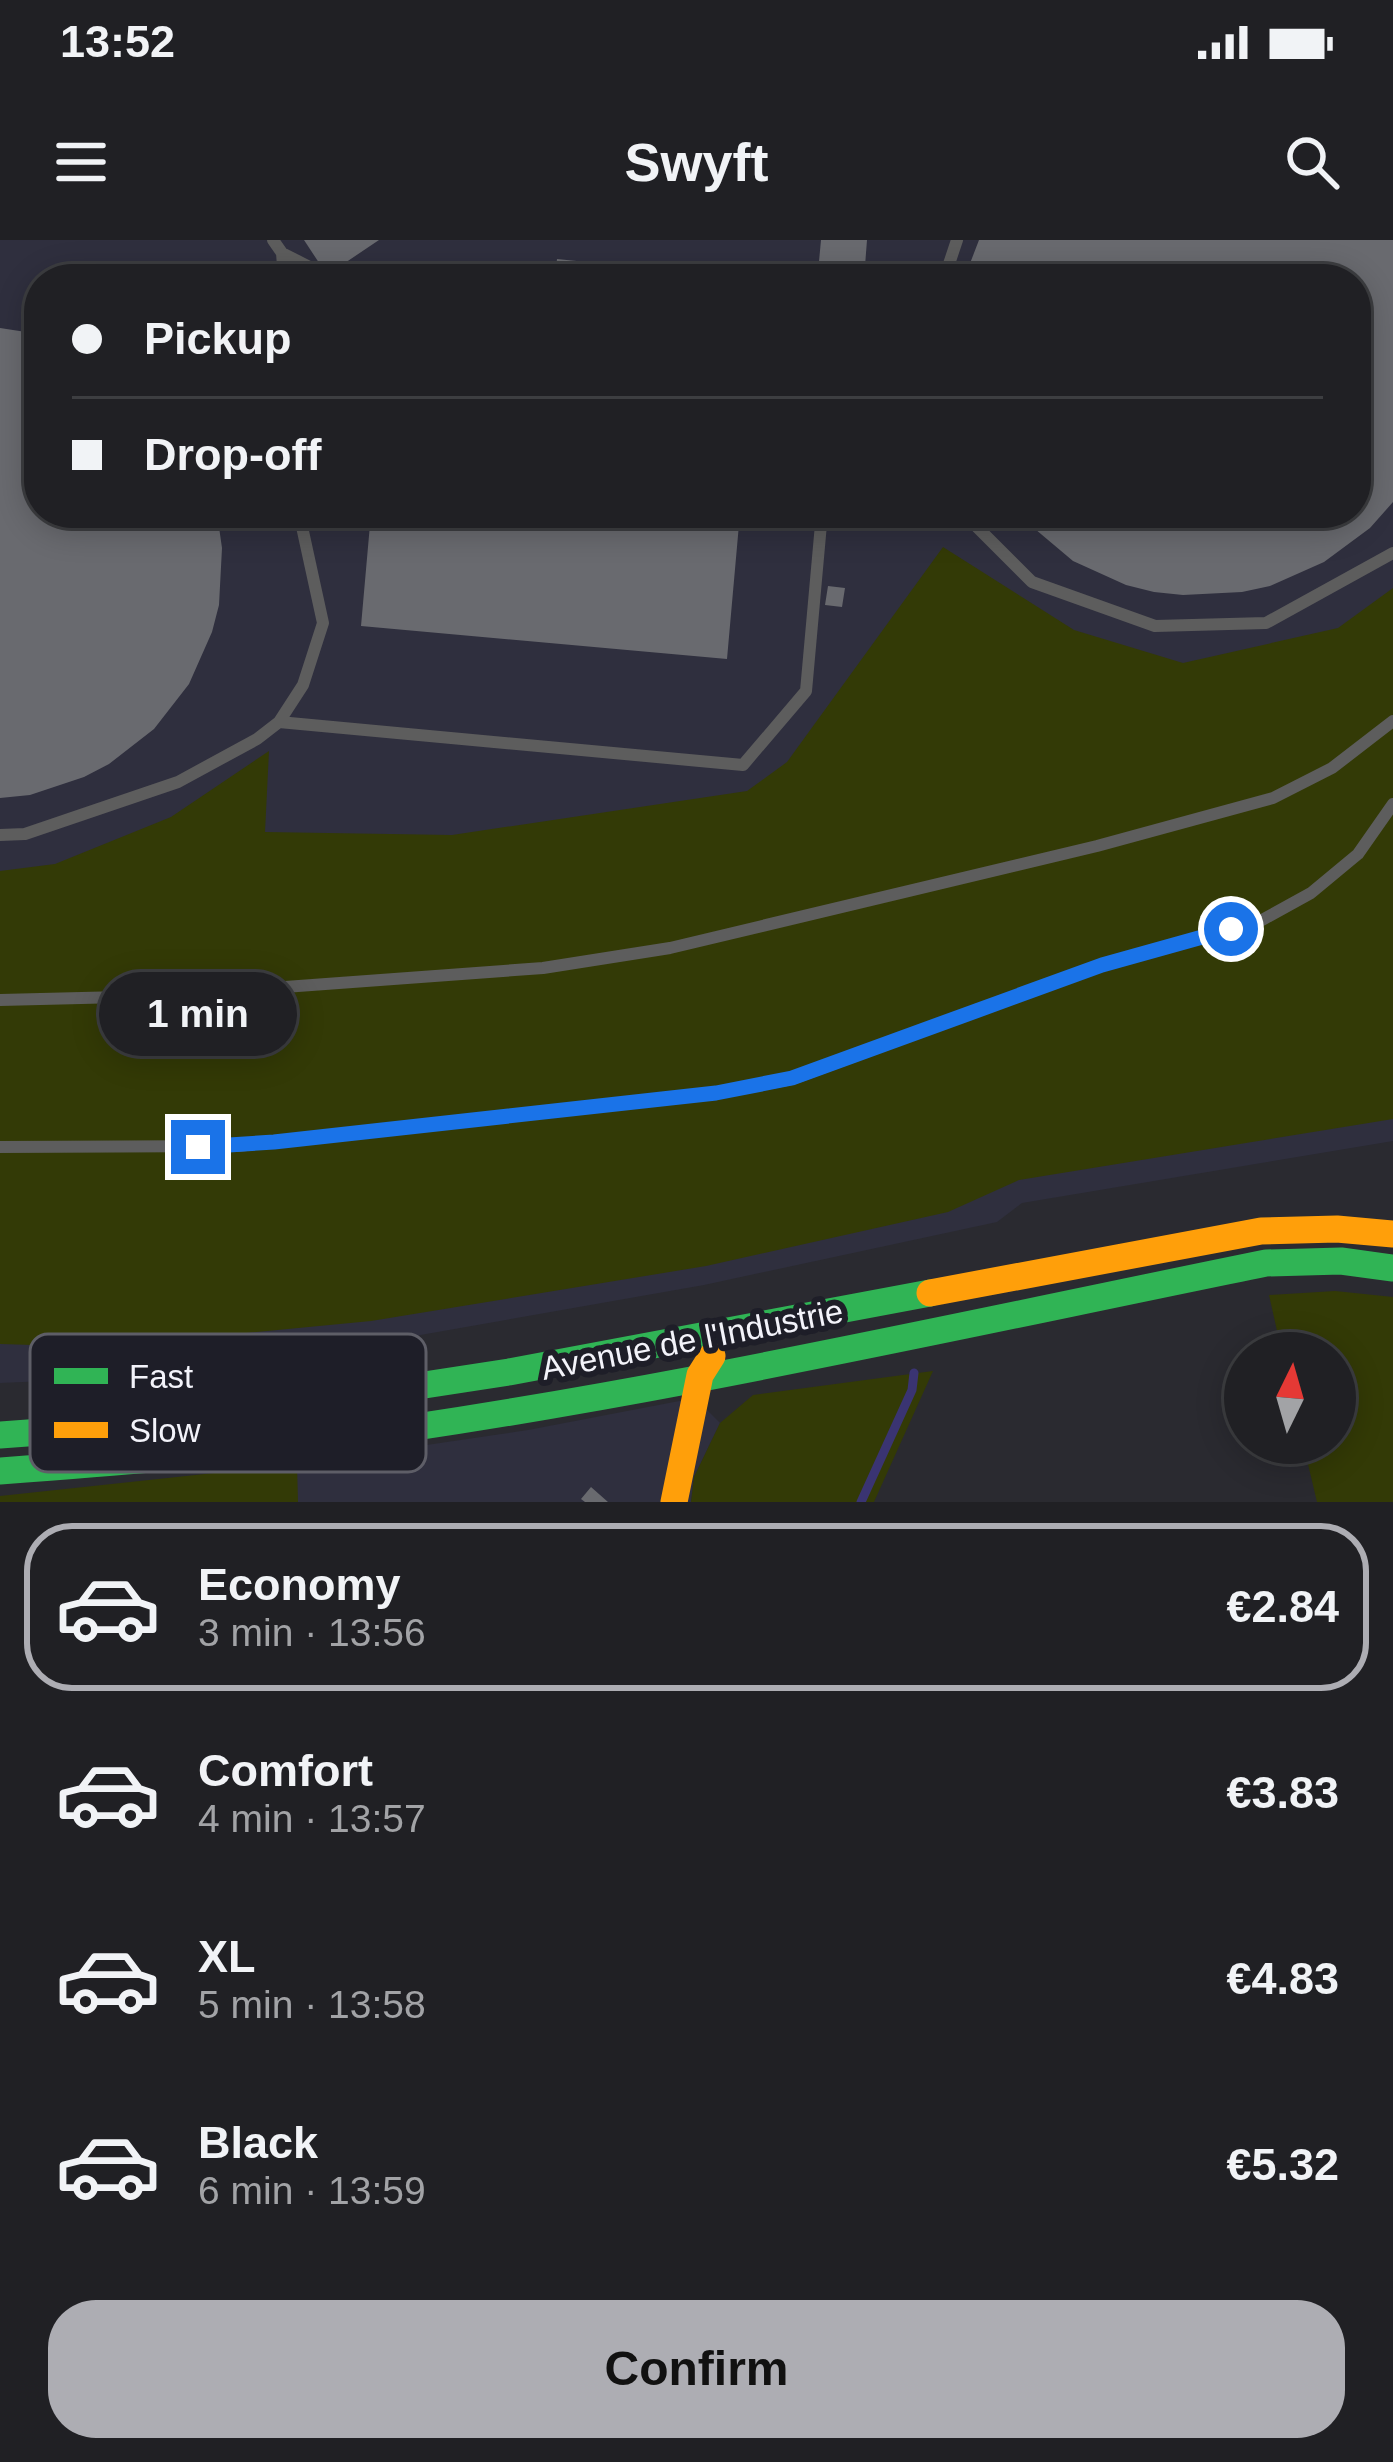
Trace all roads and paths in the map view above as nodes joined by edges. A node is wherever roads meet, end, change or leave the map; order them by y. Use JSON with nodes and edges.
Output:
{"nodes":[{"id":1,"x":273,"y":240,"type":"edge"},
{"id":2,"x":282,"y":253,"type":"junction"},
{"id":3,"x":283,"y":264,"type":"edge"},
{"id":4,"x":304,"y":264,"type":"edge"},
{"id":5,"x":302,"y":528,"type":"edge"},
{"id":6,"x":821,"y":528,"type":"edge"},
{"id":7,"x":978,"y":528,"type":"edge"},
{"id":8,"x":1393,"y":553,"type":"edge"},
{"id":9,"x":1393,"y":721,"type":"edge"},
{"id":10,"x":279,"y":722,"type":"junction"},
{"id":11,"x":1393,"y":804,"type":"edge"},
{"id":12,"x":0,"y":835,"type":"edge"},
{"id":13,"x":0,"y":1000,"type":"edge"},
{"id":14,"x":0,"y":1147,"type":"edge"},
{"id":15,"x":1393,"y":1234,"type":"edge"},
{"id":16,"x":1393,"y":1268,"type":"edge"},
{"id":17,"x":731,"y":1330,"type":"junction"},
{"id":18,"x":700,"y":1375,"type":"junction"},
{"id":19,"x":426,"y":1385,"type":"edge"},
{"id":20,"x":426,"y":1425,"type":"edge"},
{"id":21,"x":30,"y":1433,"type":"edge"},
{"id":22,"x":0,"y":1435,"type":"edge"},
{"id":23,"x":30,"y":1470,"type":"edge"},
{"id":24,"x":0,"y":1471,"type":"edge"},
{"id":25,"x":674,"y":1502,"type":"edge"}],
"edges":[{"from":1,"to":2,"type":"lane"},
{"from":2,"to":3,"type":"lane"},
{"from":2,"to":4,"type":"lane"},
{"from":5,"to":10,"type":"lane"},
{"from":6,"to":10,"type":"lane"},
{"from":7,"to":8,"type":"lane"},
{"from":9,"to":13,"type":"lane"},
{"from":10,"to":12,"type":"lane"},
{"from":11,"to":14,"type":"lane"},
{"from":15,"to":17,"type":"main road","name":"Avenue de l'Industrie"},
{"from":16,"to":18,"type":"main road","name":"Avenue de l'Industrie"},
{"from":17,"to":18,"type":"main road"},
{"from":17,"to":19,"type":"main road","name":"Avenue de l'Industrie"},
{"from":18,"to":20,"type":"main road","name":"Avenue de l'Industrie"},
{"from":18,"to":25,"type":"main road"},
{"from":21,"to":22,"type":"main road","name":"Avenue de l'Industrie"},
{"from":23,"to":24,"type":"main road","name":"Avenue de l'Industrie"}]}
